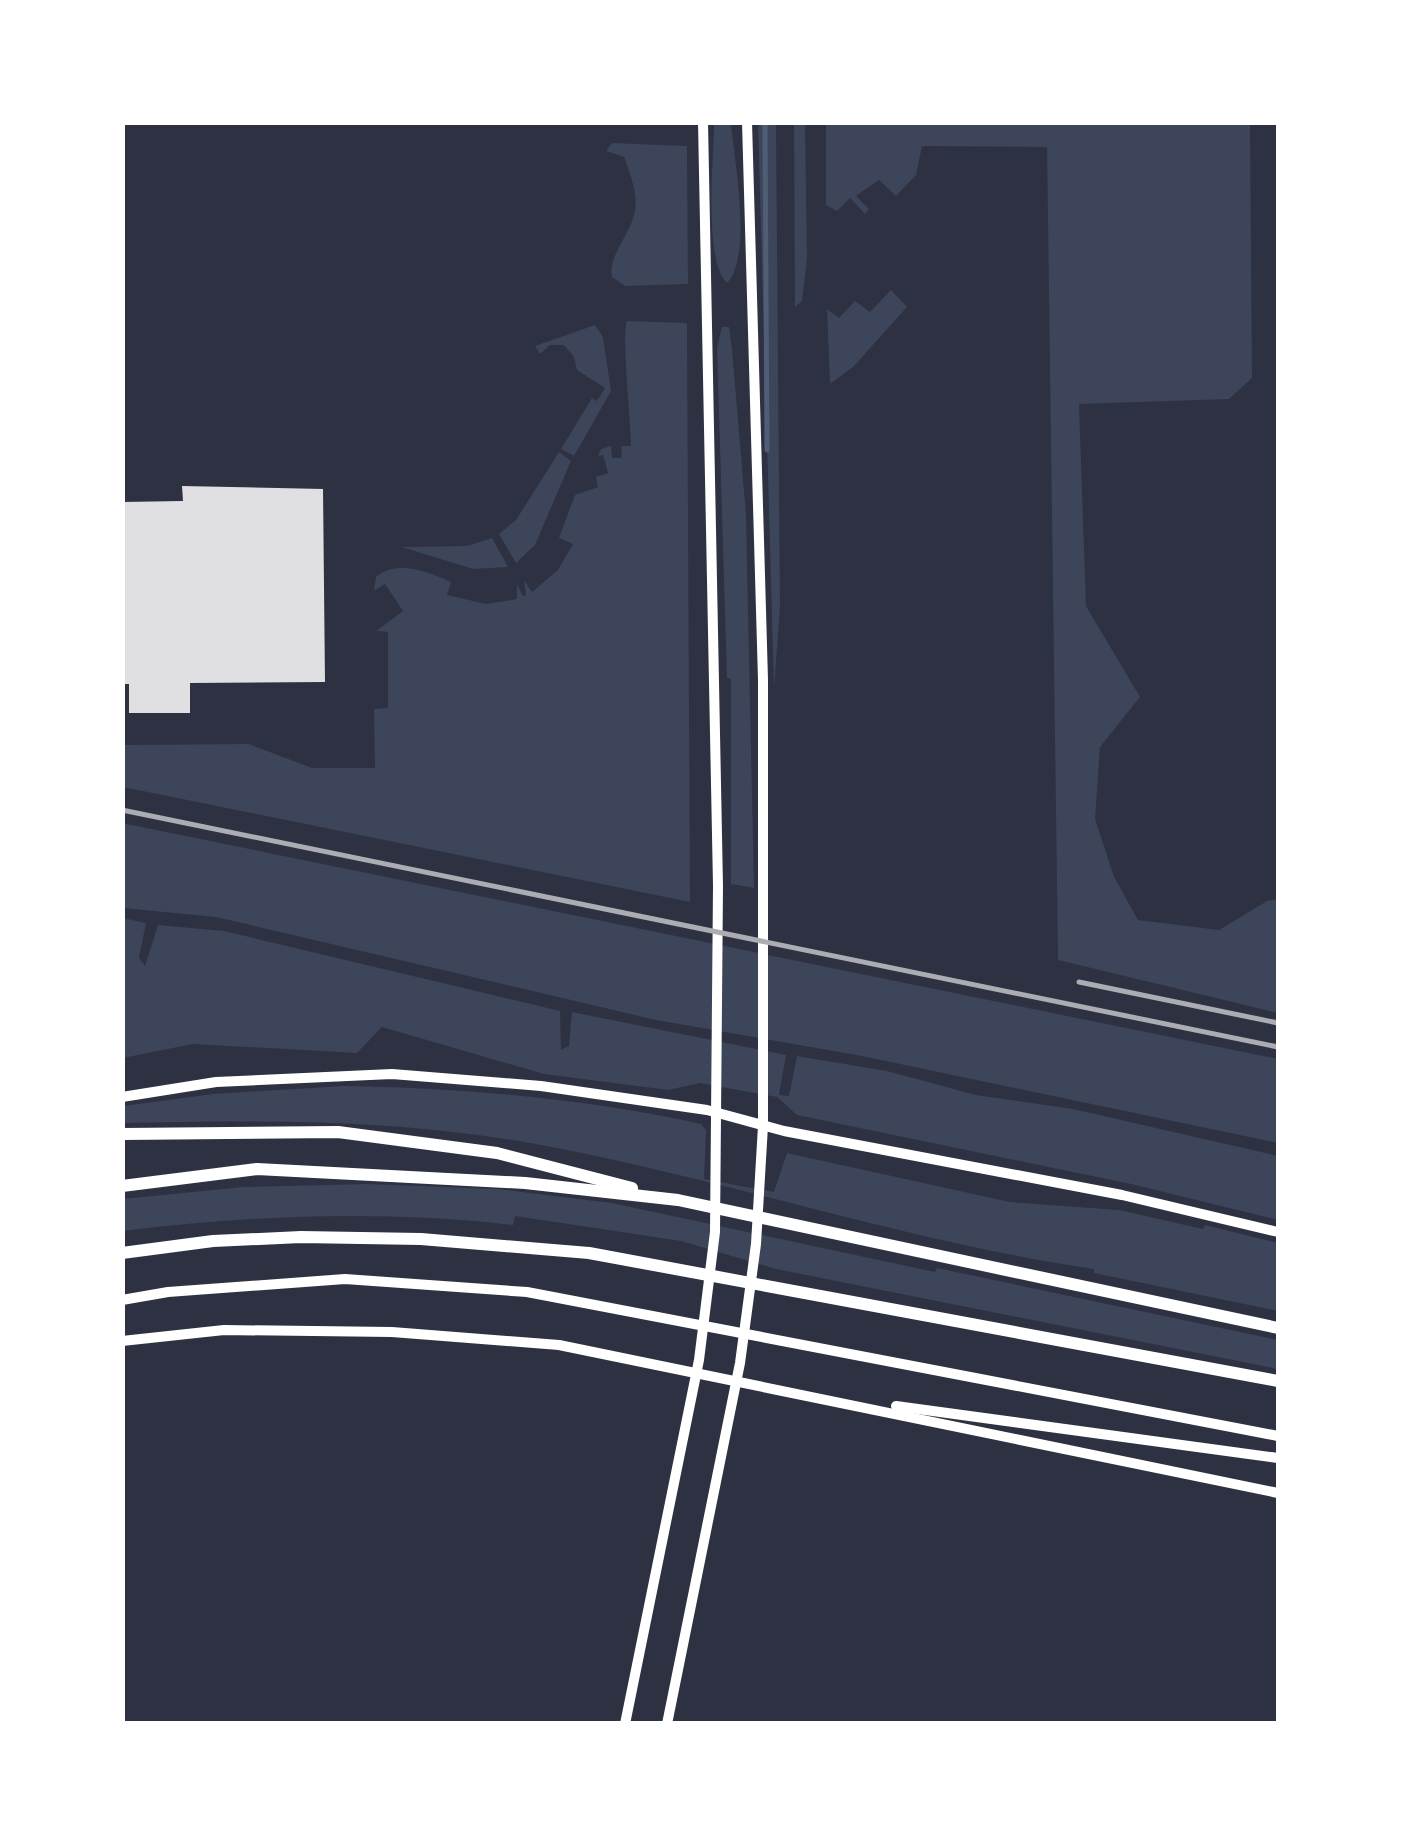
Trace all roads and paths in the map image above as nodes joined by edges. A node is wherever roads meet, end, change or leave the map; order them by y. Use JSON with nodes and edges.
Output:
{"nodes":[{"id":1,"x":703,"y":122,"type":"edge"},
{"id":2,"x":747,"y":122,"type":"edge"},
{"id":3,"x":122,"y":1097,"type":"edge"},
{"id":4,"x":718,"y":1113,"type":"junction"},
{"id":5,"x":763,"y":1126,"type":"junction"},
{"id":6,"x":122,"y":1134,"type":"edge"},
{"id":7,"x":122,"y":1186,"type":"edge"},
{"id":8,"x":678,"y":1200,"type":"junction"},
{"id":9,"x":1278,"y":1232,"type":"edge"},
{"id":10,"x":122,"y":1253,"type":"edge"},
{"id":11,"x":122,"y":1300,"type":"edge"},
{"id":12,"x":704,"y":1324,"type":"junction"},
{"id":13,"x":1278,"y":1328,"type":"edge"},
{"id":14,"x":745,"y":1332,"type":"junction"},
{"id":15,"x":122,"y":1341,"type":"edge"},
{"id":16,"x":1278,"y":1381,"type":"edge"},
{"id":17,"x":806,"y":1394,"type":"junction"},
{"id":18,"x":1278,"y":1436,"type":"edge"},
{"id":19,"x":1278,"y":1458,"type":"edge"},
{"id":20,"x":1278,"y":1494,"type":"edge"},
{"id":21,"x":625,"y":1724,"type":"edge"},
{"id":22,"x":667,"y":1724,"type":"edge"}],
"edges":[{"from":1,"to":4,"type":"main road"},
{"from":2,"to":5,"type":"main road"},
{"from":3,"to":4,"type":"main road"},
{"from":4,"to":5,"type":"main road"},
{"from":4,"to":12,"type":"main road"},
{"from":5,"to":9,"type":"main road"},
{"from":5,"to":14,"type":"main road"},
{"from":6,"to":8,"type":"highway"},
{"from":7,"to":8,"type":"highway"},
{"from":8,"to":13,"type":"highway"},
{"from":10,"to":16,"type":"highway"},
{"from":11,"to":12,"type":"main road"},
{"from":12,"to":14,"type":"main road"},
{"from":12,"to":21,"type":"main road"},
{"from":14,"to":18,"type":"main road"},
{"from":14,"to":22,"type":"main road"},
{"from":15,"to":17,"type":"main road"},
{"from":17,"to":19,"type":"main road"},
{"from":17,"to":20,"type":"main road"}]}
